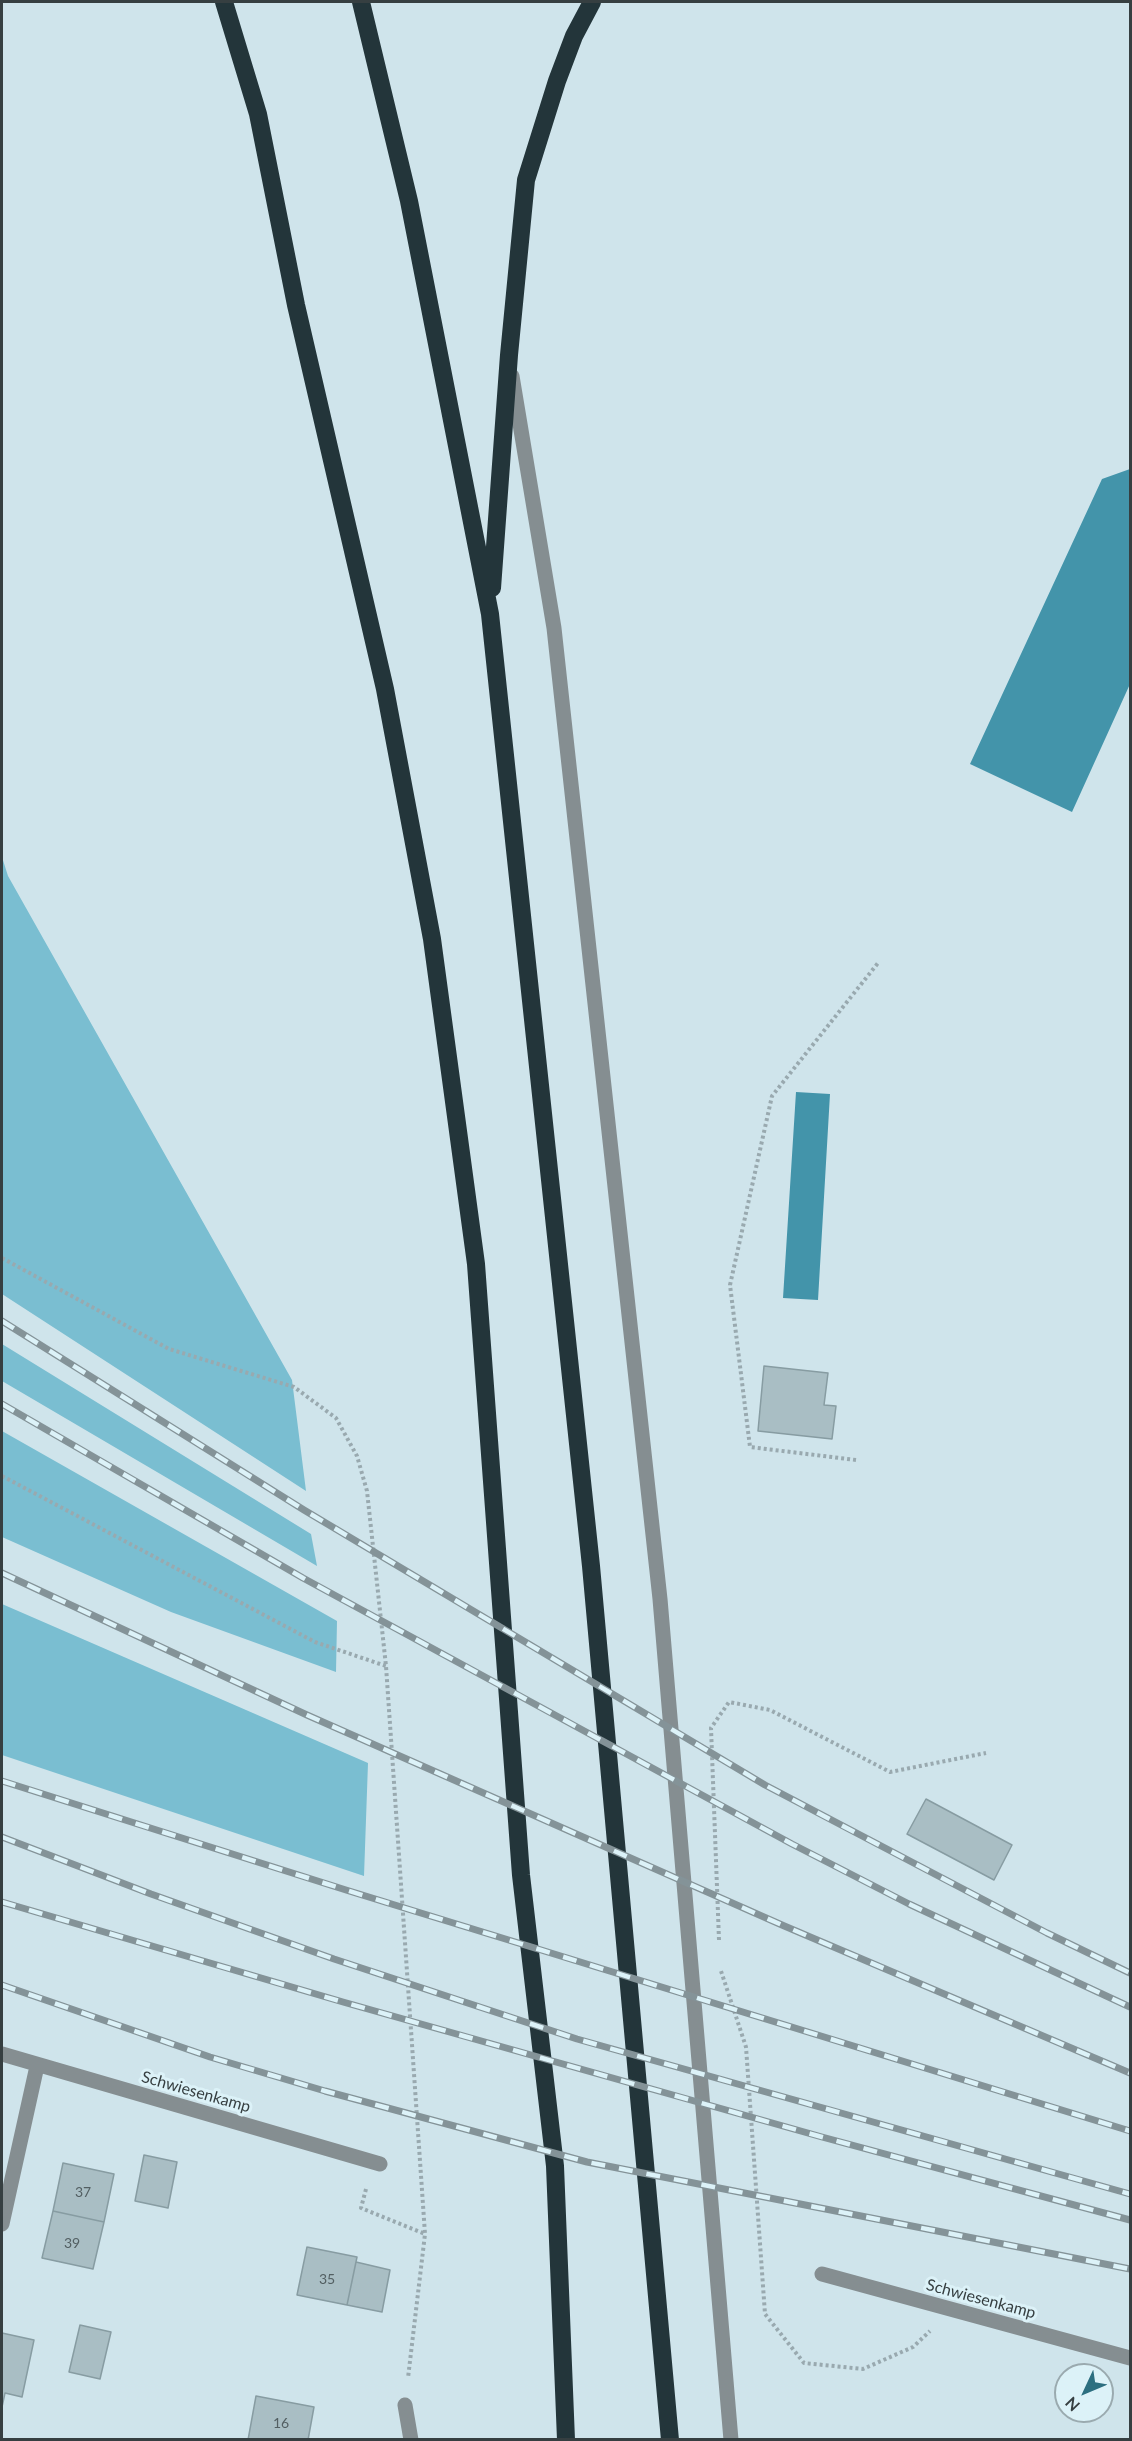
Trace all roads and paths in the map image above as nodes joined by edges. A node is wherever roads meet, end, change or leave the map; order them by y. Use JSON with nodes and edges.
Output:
{"nodes":[{"id":1,"x":224,"y":2,"type":"edge"},
{"id":2,"x":361,"y":2,"type":"edge"},
{"id":3,"x":592,"y":2,"type":"edge"},
{"id":4,"x":508,"y":355,"type":"junction"},
{"id":5,"x":490,"y":614,"type":"junction"},
{"id":6,"x":878,"y":963,"type":"dead end"},
{"id":7,"x":2,"y":1258,"type":"edge"},
{"id":8,"x":856,"y":1460,"type":"dead end"},
{"id":9,"x":2,"y":1476,"type":"edge"},
{"id":10,"x":386,"y":1666,"type":"junction"},
{"id":11,"x":986,"y":1753,"type":"dead end"},
{"id":12,"x":719,"y":1947,"type":"dead end"},
{"id":13,"x":720,"y":1970,"type":"dead end"},
{"id":14,"x":2,"y":2054,"type":"edge"},
{"id":15,"x":38,"y":2066,"type":"junction"},
{"id":16,"x":376,"y":2163,"type":"joint"},
{"id":17,"x":2,"y":2224,"type":"edge"},
{"id":18,"x":425,"y":2235,"type":"junction"},
{"id":19,"x":822,"y":2274,"type":"dead end"},
{"id":20,"x":953,"y":2310,"type":"junction"},
{"id":21,"x":1131,"y":2358,"type":"edge"},
{"id":22,"x":405,"y":2405,"type":"joint"},
{"id":23,"x":411,"y":2439,"type":"edge"},
{"id":24,"x":566,"y":2439,"type":"edge"},
{"id":25,"x":670,"y":2439,"type":"edge"},
{"id":26,"x":731,"y":2439,"type":"edge"}],
"edges":[{"from":1,"to":24,"type":"highway"},
{"from":2,"to":5,"type":"highway"},
{"from":3,"to":4,"type":"highway"},
{"from":4,"to":5,"type":"highway"},
{"from":4,"to":26,"type":"street"},
{"from":5,"to":25,"type":"highway"},
{"from":6,"to":8,"type":"path"},
{"from":7,"to":10,"type":"path"},
{"from":9,"to":10,"type":"path"},
{"from":10,"to":18,"type":"path"},
{"from":11,"to":12,"type":"path"},
{"from":13,"to":20,"type":"path"},
{"from":14,"to":15,"type":"street","name":"Schwiesenkamp"},
{"from":15,"to":16,"type":"street","name":"Schwiesenkamp"},
{"from":15,"to":17,"type":"street"},
{"from":16,"to":18,"type":"path"},
{"from":18,"to":22,"type":"path"},
{"from":19,"to":20,"type":"street","name":"Schwiesenkamp"},
{"from":20,"to":21,"type":"street","name":"Schwiesenkamp"},
{"from":22,"to":23,"type":"street"}]}
